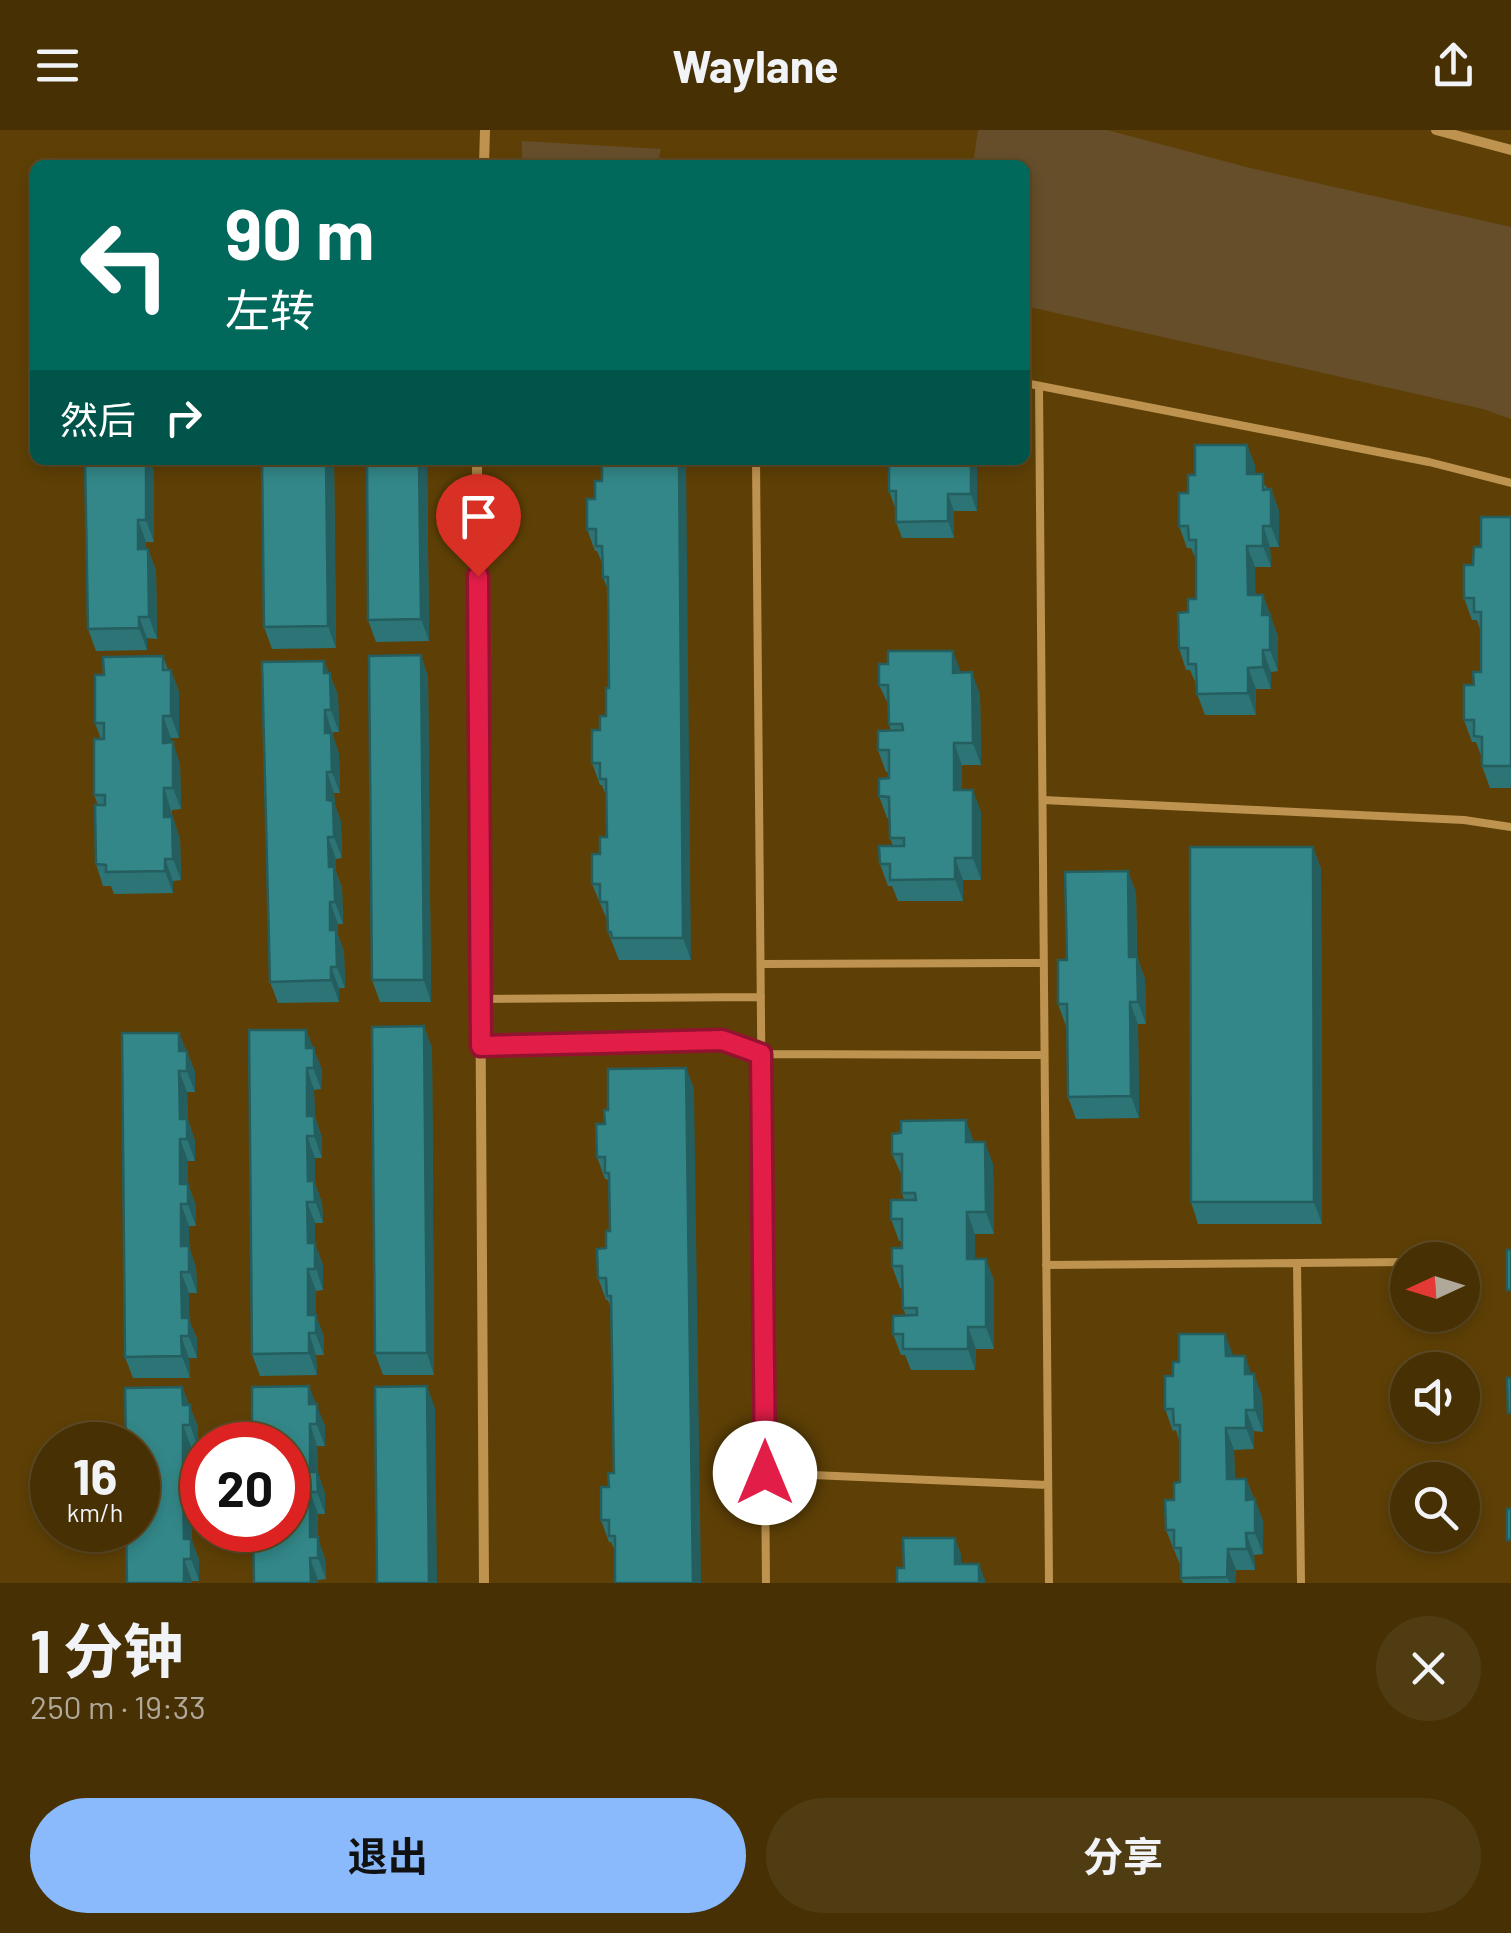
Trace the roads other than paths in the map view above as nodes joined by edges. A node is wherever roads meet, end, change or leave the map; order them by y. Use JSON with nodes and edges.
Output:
{"nodes":[{"id":1,"x":485,"y":130,"type":"edge"},
{"id":2,"x":1436,"y":130,"type":"edge"},
{"id":3,"x":1511,"y":150,"type":"edge"},
{"id":4,"x":484,"y":160,"type":"edge"},
{"id":5,"x":1030,"y":384,"type":"edge"},
{"id":6,"x":1039,"y":386,"type":"junction"},
{"id":7,"x":477,"y":465,"type":"edge"},
{"id":8,"x":756,"y":465,"type":"edge"},
{"id":9,"x":1511,"y":483,"type":"edge"},
{"id":10,"x":1042,"y":800,"type":"junction"},
{"id":11,"x":1511,"y":827,"type":"edge"},
{"id":12,"x":1044,"y":963,"type":"junction"},
{"id":13,"x":761,"y":964,"type":"junction"},
{"id":14,"x":761,"y":997,"type":"junction"},
{"id":15,"x":480,"y":1000,"type":"junction"},
{"id":16,"x":481,"y":1046,"type":"junction"},
{"id":17,"x":761,"y":1054,"type":"junction"},
{"id":18,"x":1044,"y":1055,"type":"junction"},
{"id":19,"x":1390,"y":1262,"type":"edge"},
{"id":20,"x":1298,"y":1263,"type":"junction"},
{"id":21,"x":1046,"y":1264,"type":"junction"},
{"id":22,"x":765,"y":1473,"type":"junction"},
{"id":23,"x":1048,"y":1484,"type":"junction"},
{"id":24,"x":484,"y":1583,"type":"edge"},
{"id":25,"x":766,"y":1583,"type":"edge"},
{"id":26,"x":1049,"y":1583,"type":"edge"},
{"id":27,"x":1301,"y":1583,"type":"edge"}],
"edges":[{"from":1,"to":4,"type":"street"},
{"from":2,"to":3,"type":"street"},
{"from":5,"to":6,"type":"lane"},
{"from":6,"to":9,"type":"lane"},
{"from":6,"to":10,"type":"lane"},
{"from":7,"to":15,"type":"street"},
{"from":8,"to":13,"type":"lane"},
{"from":10,"to":11,"type":"lane"},
{"from":10,"to":12,"type":"lane"},
{"from":12,"to":13,"type":"lane"},
{"from":12,"to":18,"type":"lane"},
{"from":13,"to":14,"type":"lane"},
{"from":14,"to":15,"type":"lane"},
{"from":14,"to":17,"type":"lane"},
{"from":15,"to":16,"type":"street"},
{"from":16,"to":17,"type":"lane"},
{"from":16,"to":24,"type":"street"},
{"from":17,"to":18,"type":"lane"},
{"from":17,"to":22,"type":"lane"},
{"from":18,"to":21,"type":"lane"},
{"from":19,"to":20,"type":"lane"},
{"from":20,"to":21,"type":"lane"},
{"from":20,"to":27,"type":"lane"},
{"from":21,"to":23,"type":"lane"},
{"from":22,"to":23,"type":"lane"},
{"from":22,"to":25,"type":"lane"},
{"from":23,"to":26,"type":"lane"}]}
